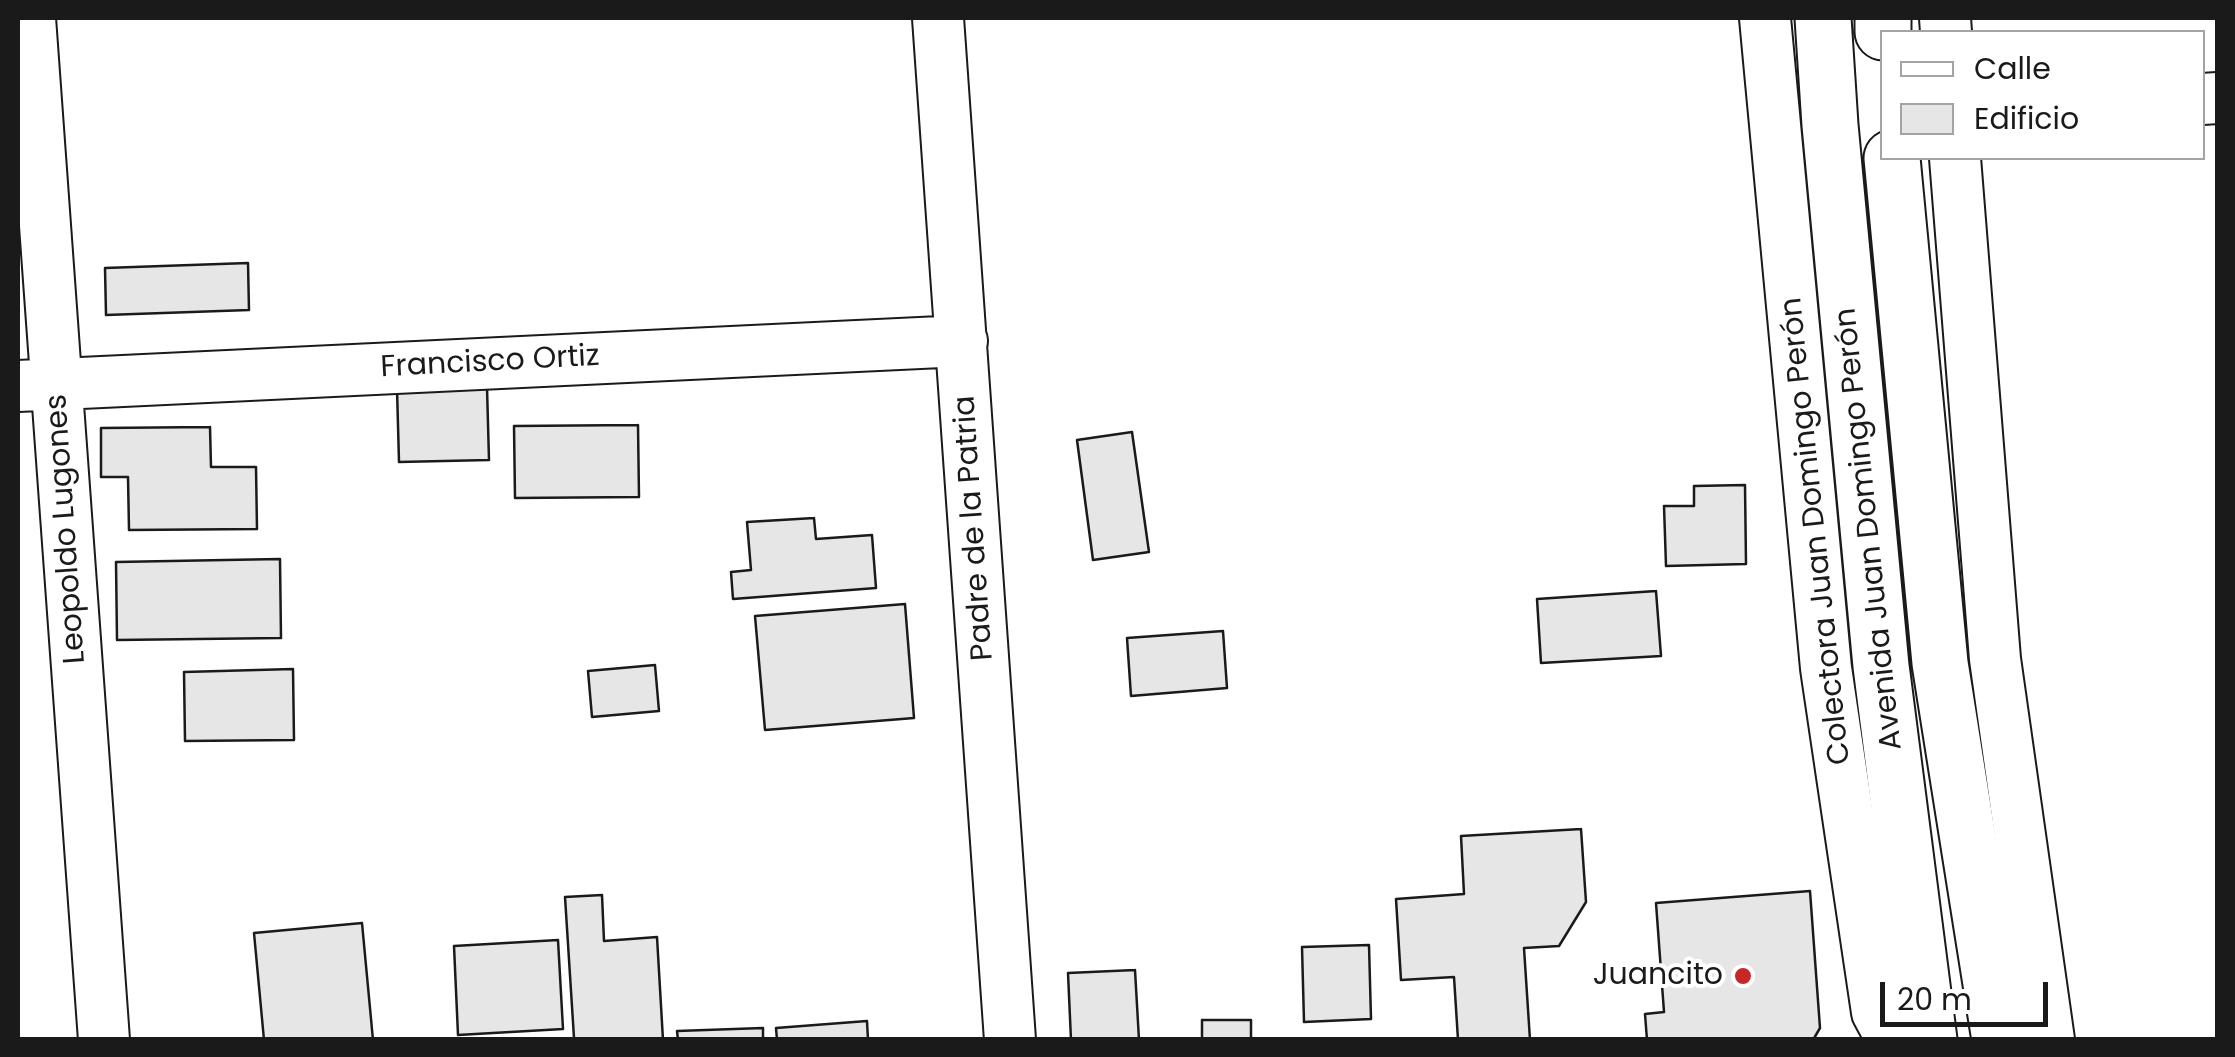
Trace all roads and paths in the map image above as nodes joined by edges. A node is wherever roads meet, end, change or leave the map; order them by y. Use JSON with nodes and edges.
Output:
{"nodes":[{"id":1,"x":30,"y":18,"type":"edge"},
{"id":2,"x":938,"y":18,"type":"edge"},
{"id":3,"x":1765,"y":18,"type":"edge"},
{"id":4,"x":1823,"y":18,"type":"edge"},
{"id":5,"x":1892,"y":160,"type":"edge"},
{"id":6,"x":1955,"y":160,"type":"edge"},
{"id":7,"x":962,"y":341,"type":"junction"},
{"id":8,"x":37,"y":385,"type":"edge"},
{"id":9,"x":104,"y":1040,"type":"edge"},
{"id":10,"x":1010,"y":1040,"type":"edge"},
{"id":11,"x":1892,"y":1040,"type":"edge"},
{"id":12,"x":1928,"y":1040,"type":"edge"},
{"id":13,"x":2000,"y":1040,"type":"edge"},
{"id":14,"x":2049,"y":1040,"type":"edge"}],
"edges":[{"from":1,"to":8,"type":"street","name":"Leopoldo Lugones"},
{"from":2,"to":7,"type":"street","name":"Padre de la Patria"},
{"from":3,"to":11,"type":"street","name":"Colectora Juan Domingo Perón"},
{"from":4,"to":12,"type":"main road","name":"Avenida Juan Domingo Perón"},
{"from":5,"to":13,"type":"main road","name":"Avenida Juan Domingo Perón"},
{"from":6,"to":14,"type":"street"},
{"from":7,"to":8,"type":"street","name":"Francisco Ortiz"},
{"from":7,"to":10,"type":"street","name":"Padre de la Patria"},
{"from":8,"to":9,"type":"street","name":"Leopoldo Lugones"}]}
